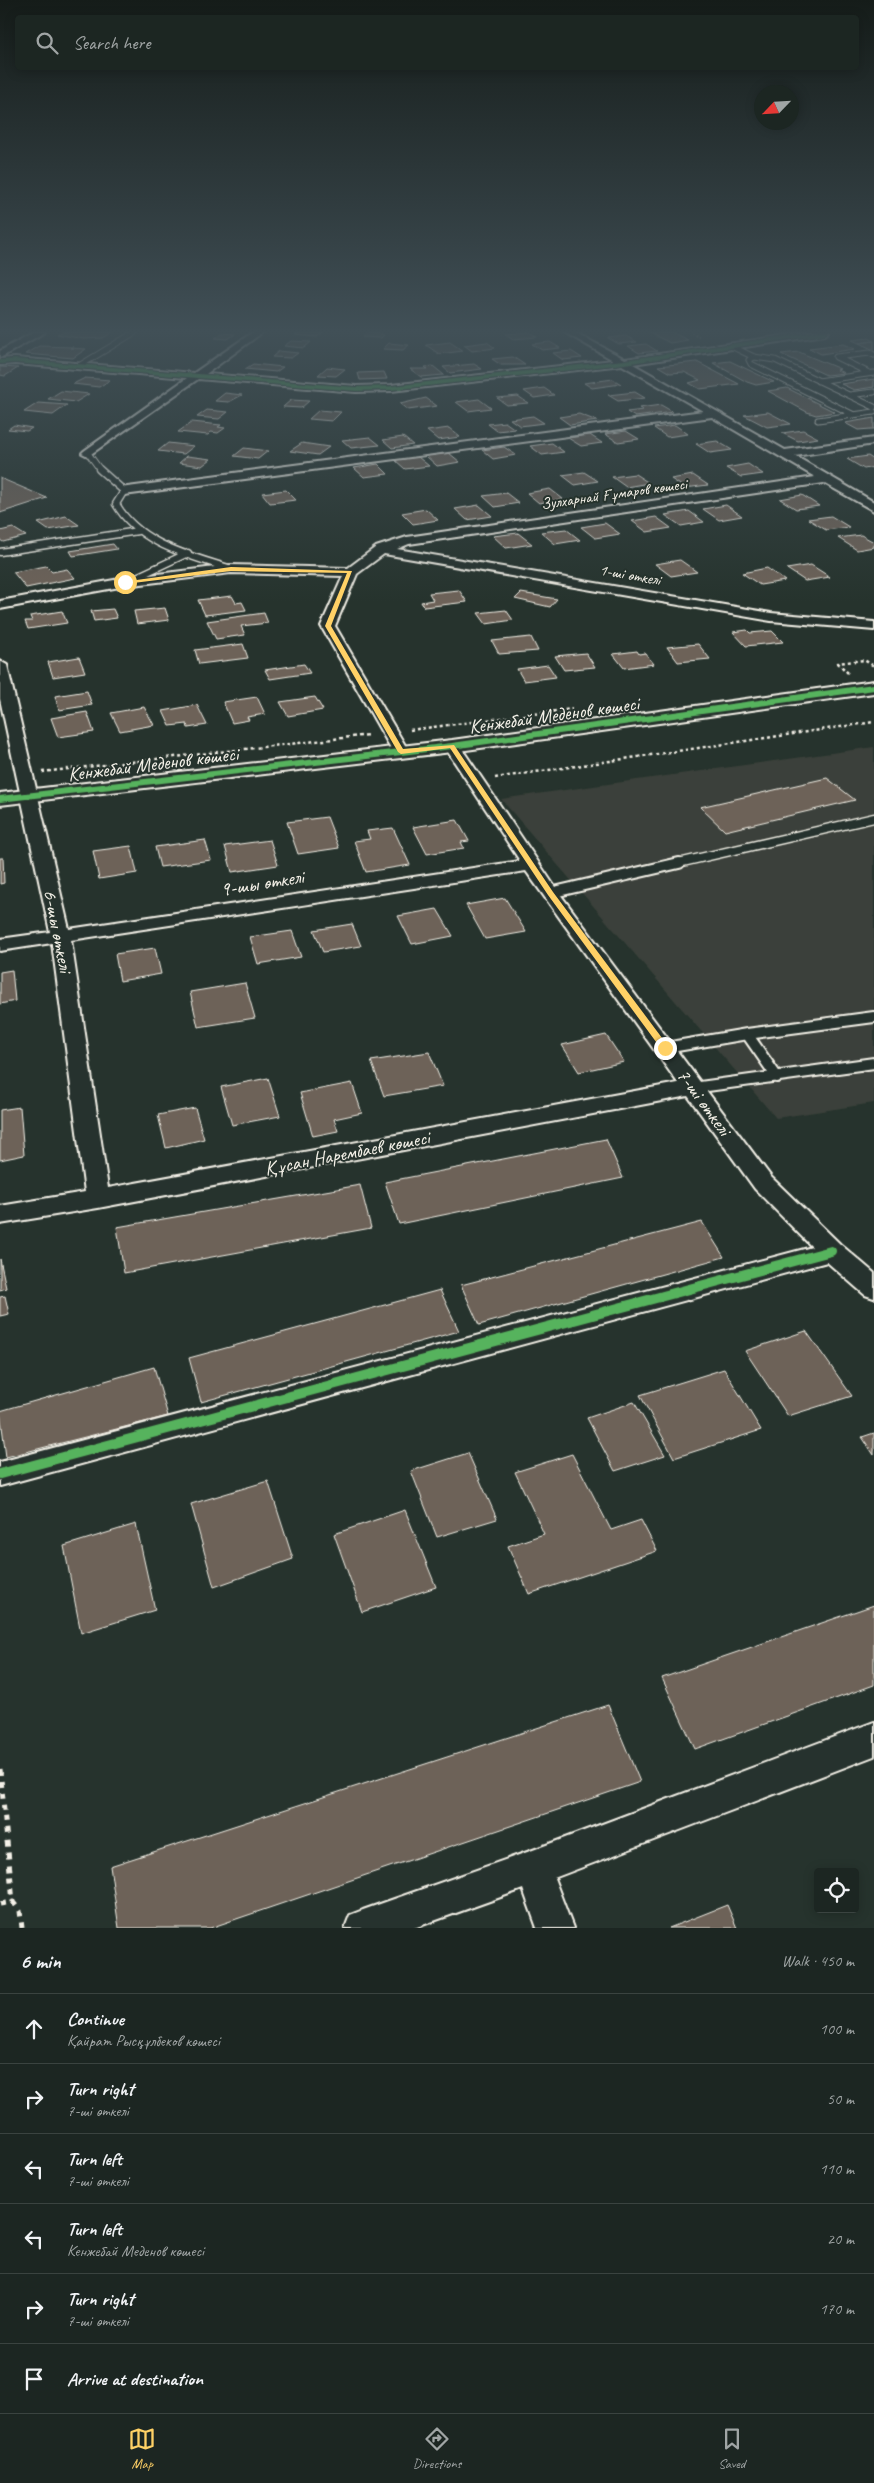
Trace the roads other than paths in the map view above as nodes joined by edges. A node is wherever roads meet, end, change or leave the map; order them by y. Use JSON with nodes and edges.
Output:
{"nodes":[{"id":1,"x":130,"y":422,"type":"edge"},
{"id":2,"x":647,"y":422,"type":"edge"},
{"id":3,"x":730,"y":422,"type":"edge"},
{"id":4,"x":874,"y":441,"type":"edge"},
{"id":5,"x":88,"y":453,"type":"joint"},
{"id":6,"x":784,"y":454,"type":"junction"},
{"id":7,"x":827,"y":479,"type":"junction"},
{"id":8,"x":124,"y":491,"type":"junction"},
{"id":9,"x":874,"y":507,"type":"edge"},
{"id":10,"x":138,"y":530,"type":"junction"},
{"id":11,"x":381,"y":550,"type":"junction"},
{"id":12,"x":0,"y":552,"type":"edge"},
{"id":13,"x":188,"y":553,"type":"junction"},
{"id":14,"x":231,"y":569,"type":"junction"},
{"id":15,"x":350,"y":572,"type":"junction"},
{"id":16,"x":125,"y":582,"type":"junction"},
{"id":17,"x":0,"y":605,"type":"edge"},
{"id":18,"x":874,"y":626,"type":"edge"},
{"id":19,"x":0,"y":665,"type":"edge"},
{"id":20,"x":874,"y":687,"type":"edge"},
{"id":21,"x":452,"y":746,"type":"junction"},
{"id":22,"x":401,"y":752,"type":"junction"},
{"id":23,"x":29,"y":794,"type":"junction"},
{"id":24,"x":0,"y":799,"type":"edge"},
{"id":25,"x":874,"y":818,"type":"edge"},
{"id":26,"x":531,"y":865,"type":"junction"},
{"id":27,"x":550,"y":893,"type":"junction"},
{"id":28,"x":61,"y":936,"type":"junction"},
{"id":29,"x":0,"y":945,"type":"edge"},
{"id":30,"x":874,"y":1017,"type":"edge"},
{"id":31,"x":747,"y":1034,"type":"junction"},
{"id":32,"x":665,"y":1048,"type":"junction"},
{"id":33,"x":874,"y":1063,"type":"edge"},
{"id":34,"x":778,"y":1077,"type":"junction"},
{"id":35,"x":693,"y":1088,"type":"junction"},
{"id":36,"x":98,"y":1199,"type":"junction"},
{"id":37,"x":0,"y":1215,"type":"edge"},
{"id":38,"x":831,"y":1251,"type":"junction"},
{"id":39,"x":874,"y":1288,"type":"edge"},
{"id":40,"x":0,"y":1474,"type":"edge"},
{"id":41,"x":874,"y":1739,"type":"edge"},
{"id":42,"x":533,"y":1868,"type":"junction"},
{"id":43,"x":363,"y":1928,"type":"edge"},
{"id":44,"x":555,"y":1928,"type":"edge"}],
"edges":[{"from":1,"to":5,"type":"street"},
{"from":2,"to":8,"type":"street"},
{"from":3,"to":6,"type":"street"},
{"from":4,"to":6,"type":"street"},
{"from":5,"to":8,"type":"lane"},
{"from":6,"to":7,"type":"street"},
{"from":7,"to":9,"type":"street"},
{"from":7,"to":11,"type":"street","name":"Зулхарнай Ғұмаров көшесі"},
{"from":8,"to":10,"type":"lane"},
{"from":10,"to":12,"type":"lane"},
{"from":10,"to":13,"type":"lane"},
{"from":11,"to":15,"type":"street"},
{"from":11,"to":18,"type":"street","name":"1-ші өткелі"},
{"from":13,"to":14,"type":"lane"},
{"from":13,"to":16,"type":"lane"},
{"from":14,"to":15,"type":"street"},
{"from":14,"to":16,"type":"street"},
{"from":15,"to":22,"type":"street"},
{"from":16,"to":17,"type":"street"},
{"from":19,"to":23,"type":"street","name":"6-шы өткелі"},
{"from":20,"to":21,"type":"street","name":"Кенжебай Меденов көшесі"},
{"from":21,"to":22,"type":"street","name":"Кенжебай Меденов көшесі"},
{"from":21,"to":26,"type":"street","name":"7-ші өткелі"},
{"from":22,"to":23,"type":"street","name":"Кенжебай Меденов көшесі"},
{"from":23,"to":24,"type":"street","name":"Кенжебай Меденов көшесі"},
{"from":23,"to":28,"type":"street","name":"6-шы өткелі"},
{"from":25,"to":27,"type":"lane"},
{"from":26,"to":27,"type":"street","name":"7-ші өткелі"},
{"from":26,"to":28,"type":"street","name":"9-шы өткелі"},
{"from":27,"to":32,"type":"street","name":"7-ші өткелі"},
{"from":28,"to":29,"type":"street","name":"9-шы өткелі"},
{"from":28,"to":36,"type":"street","name":"6-шы өткелі"},
{"from":30,"to":31,"type":"lane"},
{"from":31,"to":32,"type":"lane"},
{"from":31,"to":34,"type":"lane"},
{"from":32,"to":35,"type":"street","name":"7-ші өткелі"},
{"from":33,"to":34,"type":"lane"},
{"from":34,"to":35,"type":"lane"},
{"from":35,"to":36,"type":"street","name":"Құсан Нарембаев көшесі"},
{"from":35,"to":38,"type":"street","name":"7-ші өткелі"},
{"from":36,"to":37,"type":"street","name":"Құсан Нарембаев көшесі"},
{"from":38,"to":39,"type":"street","name":"7-ші өткелі"},
{"from":38,"to":40,"type":"street"},
{"from":41,"to":42,"type":"street"},
{"from":42,"to":43,"type":"street"},
{"from":42,"to":44,"type":"street"}]}
